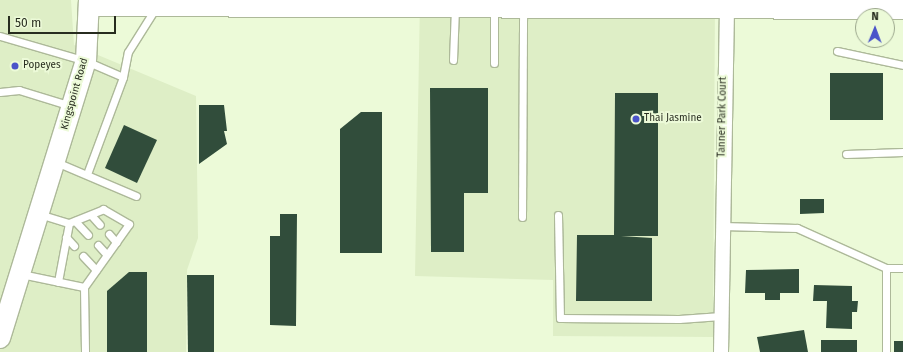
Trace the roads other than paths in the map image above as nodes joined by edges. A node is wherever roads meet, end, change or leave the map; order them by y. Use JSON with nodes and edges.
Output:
{"nodes":[{"id":1,"x":90,"y":3,"type":"edge"},
{"id":2,"x":564,"y":3,"type":"edge"},
{"id":3,"x":156,"y":7,"type":"junction"},
{"id":4,"x":455,"y":7,"type":"junction"},
{"id":5,"x":494,"y":7,"type":"junction"},
{"id":6,"x":524,"y":7,"type":"junction"},
{"id":7,"x":726,"y":8,"type":"junction"},
{"id":8,"x":903,"y":9,"type":"edge"},
{"id":9,"x":0,"y":36,"type":"edge"},
{"id":10,"x":837,"y":51,"type":"dead end"},
{"id":11,"x":453,"y":60,"type":"dead end"},
{"id":12,"x":86,"y":61,"type":"junction"},
{"id":13,"x":494,"y":63,"type":"dead end"},
{"id":14,"x":903,"y":65,"type":"edge"},
{"id":15,"x":123,"y":77,"type":"junction"},
{"id":16,"x":0,"y":92,"type":"edge"},
{"id":17,"x":72,"y":106,"type":"junction"},
{"id":18,"x":903,"y":152,"type":"edge"},
{"id":19,"x":846,"y":154,"type":"dead end"},
{"id":20,"x":54,"y":161,"type":"junction"},
{"id":21,"x":88,"y":174,"type":"junction"},
{"id":22,"x":136,"y":196,"type":"dead end"},
{"id":23,"x":37,"y":214,"type":"junction"},
{"id":24,"x":90,"y":215,"type":"junction"},
{"id":25,"x":558,"y":215,"type":"dead end"},
{"id":26,"x":522,"y":217,"type":"dead end"},
{"id":27,"x":72,"y":222,"type":"junction"},
{"id":28,"x":100,"y":225,"type":"dead end"},
{"id":29,"x":722,"y":226,"type":"junction"},
{"id":30,"x":109,"y":234,"type":"dead end"},
{"id":31,"x":88,"y":235,"type":"dead end"},
{"id":32,"x":66,"y":237,"type":"junction"},
{"id":33,"x":116,"y":242,"type":"junction"},
{"id":34,"x":98,"y":245,"type":"dead end"},
{"id":35,"x":74,"y":246,"type":"dead end"},
{"id":36,"x":107,"y":255,"type":"junction"},
{"id":37,"x":83,"y":256,"type":"dead end"},
{"id":38,"x":886,"y":268,"type":"junction"},
{"id":39,"x":903,"y":268,"type":"edge"},
{"id":40,"x":96,"y":270,"type":"junction"},
{"id":41,"x":20,"y":274,"type":"junction"},
{"id":42,"x":58,"y":282,"type":"junction"},
{"id":43,"x":84,"y":287,"type":"junction"},
{"id":44,"x":721,"y":316,"type":"junction"},
{"id":45,"x":0,"y":338,"type":"edge"},
{"id":46,"x":85,"y":352,"type":"edge"},
{"id":47,"x":721,"y":352,"type":"edge"},
{"id":48,"x":886,"y":352,"type":"edge"}],
"edges":[{"from":1,"to":3,"type":"street","name":"Kingspoint Road"},
{"from":1,"to":12,"type":"street","name":"Kingspoint Road"},
{"from":2,"to":6,"type":"street","name":"Kingspoint Road"},
{"from":2,"to":7,"type":"street","name":"Kingspoint Road"},
{"from":3,"to":4,"type":"street","name":"Kingspoint Road"},
{"from":3,"to":15,"type":"lane"},
{"from":4,"to":5,"type":"street","name":"Kingspoint Road"},
{"from":4,"to":11,"type":"lane"},
{"from":5,"to":6,"type":"street","name":"Kingspoint Road"},
{"from":5,"to":13,"type":"lane"},
{"from":6,"to":26,"type":"lane"},
{"from":7,"to":8,"type":"street","name":"Kingspoint Road"},
{"from":7,"to":29,"type":"street","name":"Tanner Park Court"},
{"from":9,"to":12,"type":"lane"},
{"from":10,"to":14,"type":"lane"},
{"from":12,"to":15,"type":"lane"},
{"from":12,"to":17,"type":"street","name":"Kingspoint Road"},
{"from":15,"to":21,"type":"lane"},
{"from":16,"to":17,"type":"lane"},
{"from":17,"to":20,"type":"street","name":"Kingspoint Road"},
{"from":18,"to":19,"type":"lane"},
{"from":20,"to":21,"type":"lane"},
{"from":20,"to":23,"type":"street","name":"Kingspoint Road"},
{"from":21,"to":22,"type":"lane"},
{"from":23,"to":27,"type":"lane"},
{"from":23,"to":41,"type":"street","name":"Kingspoint Road"},
{"from":24,"to":27,"type":"lane"},
{"from":24,"to":28,"type":"lane"},
{"from":24,"to":33,"type":"lane"},
{"from":25,"to":44,"type":"lane"},
{"from":27,"to":31,"type":"lane"},
{"from":27,"to":32,"type":"lane"},
{"from":29,"to":38,"type":"lane"},
{"from":29,"to":44,"type":"street","name":"Tanner Park Court"},
{"from":30,"to":33,"type":"lane"},
{"from":32,"to":35,"type":"lane"},
{"from":32,"to":42,"type":"lane"},
{"from":33,"to":36,"type":"lane"},
{"from":34,"to":36,"type":"lane"},
{"from":36,"to":40,"type":"lane"},
{"from":37,"to":40,"type":"lane"},
{"from":38,"to":39,"type":"lane"},
{"from":38,"to":48,"type":"lane"},
{"from":40,"to":43,"type":"lane"},
{"from":41,"to":42,"type":"lane"},
{"from":41,"to":45,"type":"street","name":"Kingspoint Road"},
{"from":42,"to":43,"type":"lane"},
{"from":43,"to":46,"type":"lane"},
{"from":44,"to":47,"type":"street","name":"Tanner Park Court"}]}
